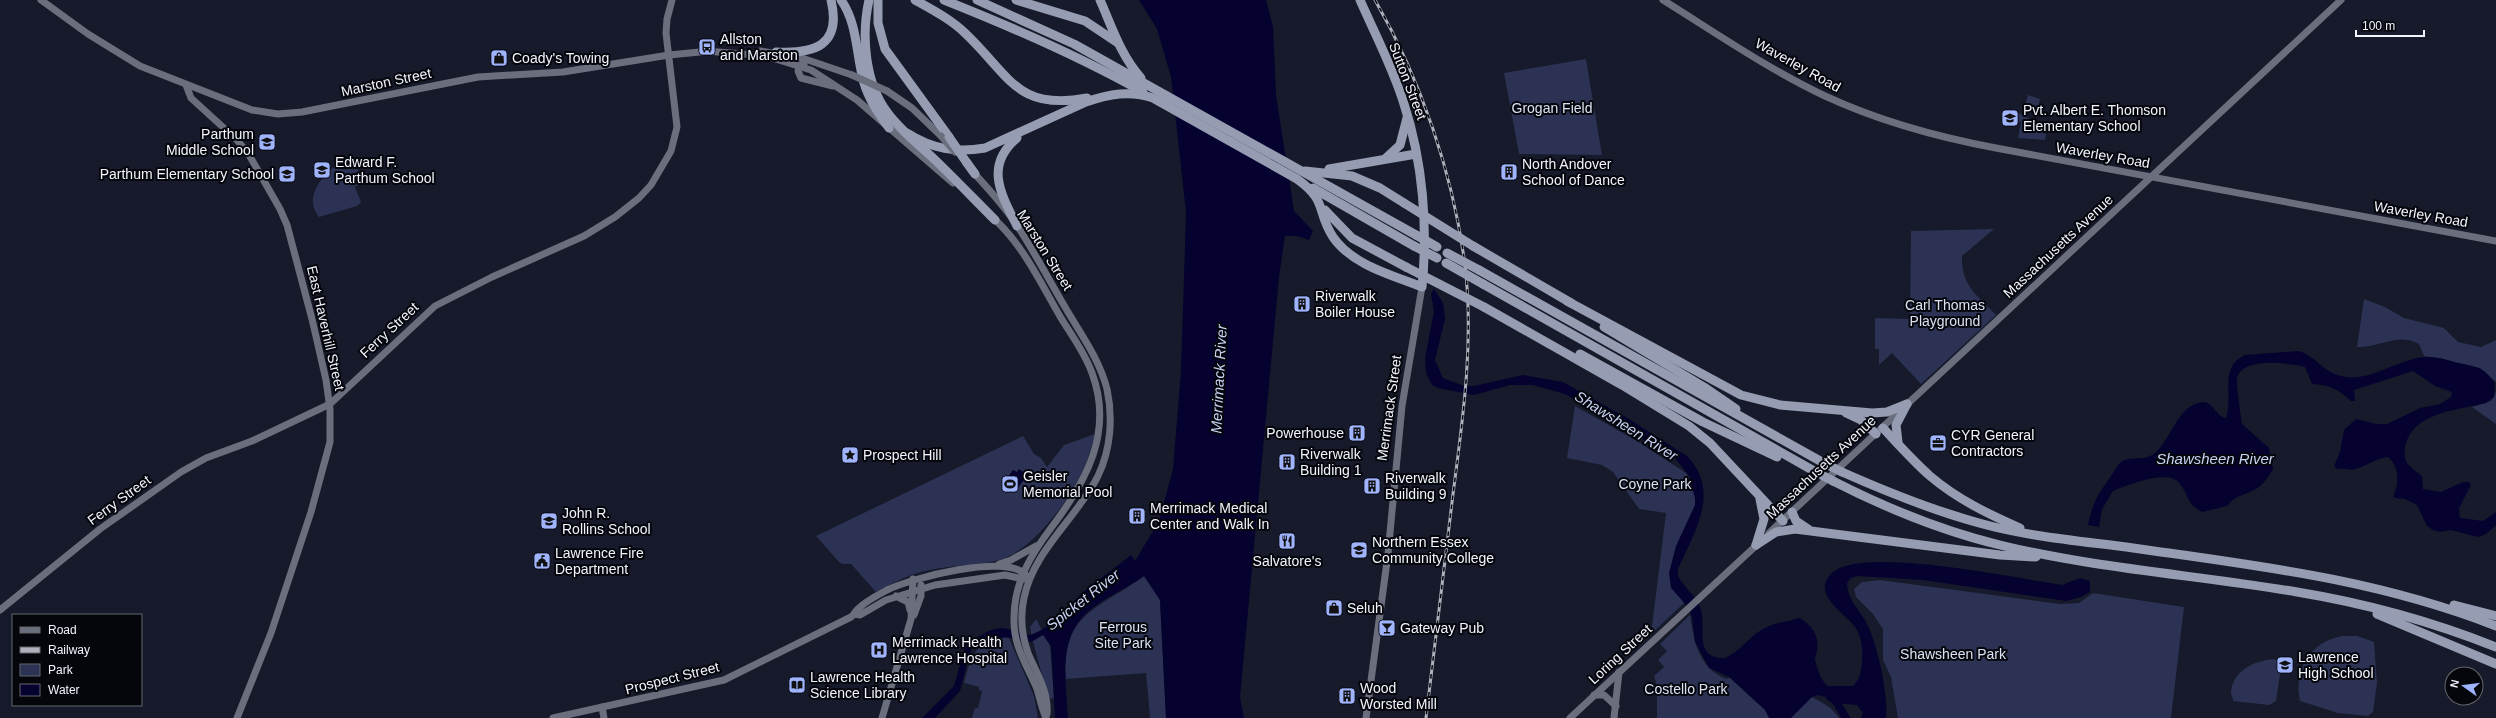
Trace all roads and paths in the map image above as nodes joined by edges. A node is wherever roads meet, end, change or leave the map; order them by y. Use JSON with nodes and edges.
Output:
{"nodes":[{"id":1,"x":41,"y":0,"type":"edge"},
{"id":2,"x":672,"y":0,"type":"edge"},
{"id":3,"x":832,"y":0,"type":"edge"},
{"id":4,"x":841,"y":0,"type":"edge"},
{"id":5,"x":869,"y":0,"type":"edge"},
{"id":6,"x":878,"y":0,"type":"edge"},
{"id":7,"x":915,"y":0,"type":"edge"},
{"id":8,"x":944,"y":0,"type":"edge"},
{"id":9,"x":977,"y":0,"type":"edge"},
{"id":10,"x":1016,"y":0,"type":"edge"},
{"id":11,"x":1100,"y":0,"type":"edge"},
{"id":12,"x":1360,"y":0,"type":"edge"},
{"id":13,"x":1663,"y":0,"type":"edge"},
{"id":14,"x":2341,"y":0,"type":"edge"},
{"id":15,"x":1118,"y":43,"type":"junction"},
{"id":16,"x":706,"y":51,"type":"junction"},
{"id":17,"x":776,"y":52,"type":"junction"},
{"id":18,"x":669,"y":55,"type":"junction"},
{"id":19,"x":816,"y":63,"type":"junction"},
{"id":20,"x":800,"y":65,"type":"junction"},
{"id":21,"x":186,"y":85,"type":"junction"},
{"id":22,"x":842,"y":89,"type":"junction"},
{"id":23,"x":1101,"y":97,"type":"junction"},
{"id":24,"x":1407,"y":115,"type":"junction"},
{"id":25,"x":889,"y":128,"type":"junction"},
{"id":26,"x":1026,"y":130,"type":"junction"},
{"id":27,"x":908,"y":133,"type":"junction"},
{"id":28,"x":945,"y":136,"type":"junction"},
{"id":29,"x":1416,"y":154,"type":"junction"},
{"id":30,"x":1379,"y":161,"type":"junction"},
{"id":31,"x":1317,"y":172,"type":"junction"},
{"id":32,"x":975,"y":174,"type":"joint"},
{"id":33,"x":2151,"y":177,"type":"junction"},
{"id":34,"x":1321,"y":206,"type":"junction"},
{"id":35,"x":995,"y":220,"type":"junction"},
{"id":36,"x":1424,"y":222,"type":"joint"},
{"id":37,"x":1017,"y":226,"type":"junction"},
{"id":38,"x":2496,"y":241,"type":"edge"},
{"id":39,"x":1422,"y":287,"type":"junction"},
{"id":40,"x":1567,"y":301,"type":"junction"},
{"id":41,"x":1529,"y":331,"type":"junction"},
{"id":42,"x":330,"y":404,"type":"junction"},
{"id":43,"x":1907,"y":404,"type":"junction"},
{"id":44,"x":1839,"y":410,"type":"junction"},
{"id":45,"x":1879,"y":431,"type":"junction"},
{"id":46,"x":1769,"y":433,"type":"junction"},
{"id":47,"x":1898,"y":443,"type":"junction"},
{"id":48,"x":1796,"y":461,"type":"junction"},
{"id":49,"x":1758,"y":494,"type":"junction"},
{"id":50,"x":1792,"y":512,"type":"junction"},
{"id":51,"x":1783,"y":521,"type":"junction"},
{"id":52,"x":1810,"y":530,"type":"junction"},
{"id":53,"x":2036,"y":535,"type":"junction"},
{"id":54,"x":1040,"y":544,"type":"junction"},
{"id":55,"x":1756,"y":546,"type":"junction"},
{"id":56,"x":2065,"y":559,"type":"junction"},
{"id":57,"x":990,"y":566,"type":"junction"},
{"id":58,"x":1023,"y":572,"type":"junction"},
{"id":59,"x":1029,"y":578,"type":"junction"},
{"id":60,"x":916,"y":579,"type":"junction"},
{"id":61,"x":1020,"y":579,"type":"junction"},
{"id":62,"x":918,"y":589,"type":"junction"},
{"id":63,"x":896,"y":596,"type":"junction"},
{"id":64,"x":2432,"y":602,"type":"junction"},
{"id":65,"x":2368,"y":607,"type":"junction"},
{"id":66,"x":1687,"y":609,"type":"joint"},
{"id":67,"x":0,"y":610,"type":"edge"},
{"id":68,"x":856,"y":614,"type":"junction"},
{"id":69,"x":2496,"y":616,"type":"edge"},
{"id":70,"x":911,"y":619,"type":"junction"},
{"id":71,"x":2496,"y":626,"type":"edge"},
{"id":72,"x":2496,"y":647,"type":"edge"},
{"id":73,"x":2496,"y":664,"type":"edge"},
{"id":74,"x":1619,"y":672,"type":"junction"},
{"id":75,"x":1594,"y":695,"type":"junction"},
{"id":76,"x":1616,"y":706,"type":"junction"},
{"id":77,"x":602,"y":707,"type":"junction"},
{"id":78,"x":237,"y":718,"type":"edge"},
{"id":79,"x":553,"y":718,"type":"edge"},
{"id":80,"x":604,"y":718,"type":"edge"},
{"id":81,"x":882,"y":718,"type":"edge"},
{"id":82,"x":1046,"y":718,"type":"edge"},
{"id":83,"x":1366,"y":718,"type":"edge"},
{"id":84,"x":1570,"y":718,"type":"edge"},
{"id":85,"x":1614,"y":718,"type":"edge"}],
"edges":[{"from":1,"to":21,"type":"main road","name":"Marston Street"},
{"from":2,"to":18,"type":"main road","name":"Ferry Street"},
{"from":3,"to":17,"type":"highway"},
{"from":4,"to":25,"type":"highway"},
{"from":5,"to":27,"type":"highway"},
{"from":6,"to":28,"type":"highway"},
{"from":7,"to":23,"type":"highway"},
{"from":8,"to":48,"type":"highway","bridge":true},
{"from":9,"to":46,"type":"highway","bridge":true},
{"from":10,"to":15,"type":"highway"},
{"from":11,"to":15,"type":"highway"},
{"from":12,"to":24,"type":"highway","name":"Sutton Street"},
{"from":13,"to":33,"type":"main road","name":"Waverley Road"},
{"from":14,"to":33,"type":"main road","name":"Massachusetts Avenue"},
{"from":15,"to":31,"type":"highway"},
{"from":16,"to":17,"type":"main road","name":"Marston Street"},
{"from":16,"to":18,"type":"main road","name":"Marston Street"},
{"from":16,"to":20,"type":"main road","name":"Marston Street"},
{"from":17,"to":19,"type":"main road","name":"Marston Street"},
{"from":18,"to":21,"type":"main road","name":"Marston Street"},
{"from":18,"to":42,"type":"main road","name":"Ferry Street"},
{"from":19,"to":20,"type":"main road"},
{"from":19,"to":28,"type":"main road","name":"Marston Street","bridge":true},
{"from":20,"to":22,"type":"main road","name":"Marston Street"},
{"from":20,"to":22,"type":"main road"},
{"from":21,"to":42,"type":"main road","name":"East Haverhill Street"},
{"from":22,"to":25,"type":"main road","name":"Marston Street"},
{"from":23,"to":26,"type":"highway"},
{"from":23,"to":34,"type":"highway"},
{"from":24,"to":29,"type":"highway","name":"Sutton Street"},
{"from":24,"to":30,"type":"highway"},
{"from":25,"to":35,"type":"main road","name":"Marston Street"},
{"from":26,"to":27,"type":"highway"},
{"from":26,"to":37,"type":"highway"},
{"from":27,"to":35,"type":"highway"},
{"from":28,"to":32,"type":"highway","bridge":true},
{"from":29,"to":30,"type":"highway"},
{"from":29,"to":36,"type":"highway","name":"Sutton Street"},
{"from":30,"to":31,"type":"highway"},
{"from":31,"to":40,"type":"highway","bridge":true},
{"from":32,"to":37,"type":"main road","name":"Marston Street"},
{"from":33,"to":38,"type":"main road","name":"Waverley Road"},
{"from":33,"to":43,"type":"main road","name":"Massachusetts Avenue"},
{"from":34,"to":39,"type":"highway"},
{"from":34,"to":41,"type":"highway","bridge":true},
{"from":35,"to":54,"type":"main road","name":"Marston Street"},
{"from":36,"to":39,"type":"highway","name":"Merrimack Street"},
{"from":37,"to":59,"type":"main road","name":"Marston Street"},
{"from":39,"to":83,"type":"main road","name":"Merrimack Street"},
{"from":40,"to":44,"type":"highway"},
{"from":40,"to":46,"type":"highway"},
{"from":41,"to":48,"type":"highway"},
{"from":41,"to":49,"type":"highway"},
{"from":42,"to":67,"type":"main road","name":"Ferry Street"},
{"from":42,"to":78,"type":"main road","name":"East Haverhill Street"},
{"from":43,"to":44,"type":"highway"},
{"from":43,"to":45,"type":"main road","name":"Massachusetts Avenue"},
{"from":43,"to":47,"type":"highway"},
{"from":44,"to":45,"type":"highway"},
{"from":45,"to":47,"type":"highway"},
{"from":45,"to":50,"type":"main road","name":"Massachusetts Avenue"},
{"from":46,"to":53,"type":"highway","bridge":true},
{"from":47,"to":53,"type":"highway"},
{"from":48,"to":56,"type":"highway","bridge":true},
{"from":49,"to":51,"type":"highway"},
{"from":49,"to":55,"type":"highway"},
{"from":50,"to":51,"type":"main road","name":"Massachusetts Avenue"},
{"from":50,"to":52,"type":"highway"},
{"from":51,"to":55,"type":"main road","name":"Massachusetts Avenue"},
{"from":52,"to":55,"type":"highway"},
{"from":52,"to":56,"type":"highway"},
{"from":53,"to":64,"type":"highway"},
{"from":54,"to":57,"type":"main road","name":"Prospect Street"},
{"from":54,"to":58,"type":"main road","name":"Marston Street"},
{"from":55,"to":66,"type":"main road","name":"Massachusetts Avenue"},
{"from":56,"to":65,"type":"highway"},
{"from":57,"to":58,"type":"main road","name":"Prospect Street"},
{"from":57,"to":60,"type":"main road","name":"Prospect Street"},
{"from":58,"to":59,"type":"main road","name":"Prospect Street"},
{"from":58,"to":61,"type":"main road","name":"Marston Street"},
{"from":59,"to":61,"type":"main road","name":"Prospect Street"},
{"from":59,"to":82,"type":"main road","name":"Marston Street"},
{"from":60,"to":62,"type":"main road"},
{"from":60,"to":68,"type":"main road","name":"Prospect Street"},
{"from":61,"to":62,"type":"main road","name":"Prospect Street"},
{"from":61,"to":82,"type":"main road","name":"Marston Street"},
{"from":62,"to":63,"type":"main road","name":"Prospect Street"},
{"from":62,"to":70,"type":"main road"},
{"from":63,"to":68,"type":"main road","name":"Prospect Street"},
{"from":63,"to":70,"type":"main road"},
{"from":64,"to":69,"type":"highway"},
{"from":64,"to":71,"type":"highway"},
{"from":65,"to":72,"type":"highway"},
{"from":65,"to":73,"type":"highway"},
{"from":66,"to":74,"type":"main road","name":"Loring Street"},
{"from":68,"to":77,"type":"main road","name":"Prospect Street"},
{"from":70,"to":81,"type":"main road"},
{"from":74,"to":75,"type":"main road","name":"Loring Street"},
{"from":74,"to":76,"type":"main road"},
{"from":75,"to":76,"type":"main road"},
{"from":75,"to":84,"type":"main road","name":"Loring Street"},
{"from":76,"to":85,"type":"main road"},
{"from":77,"to":79,"type":"main road","name":"Prospect Street"},
{"from":77,"to":80,"type":"main road"}]}
